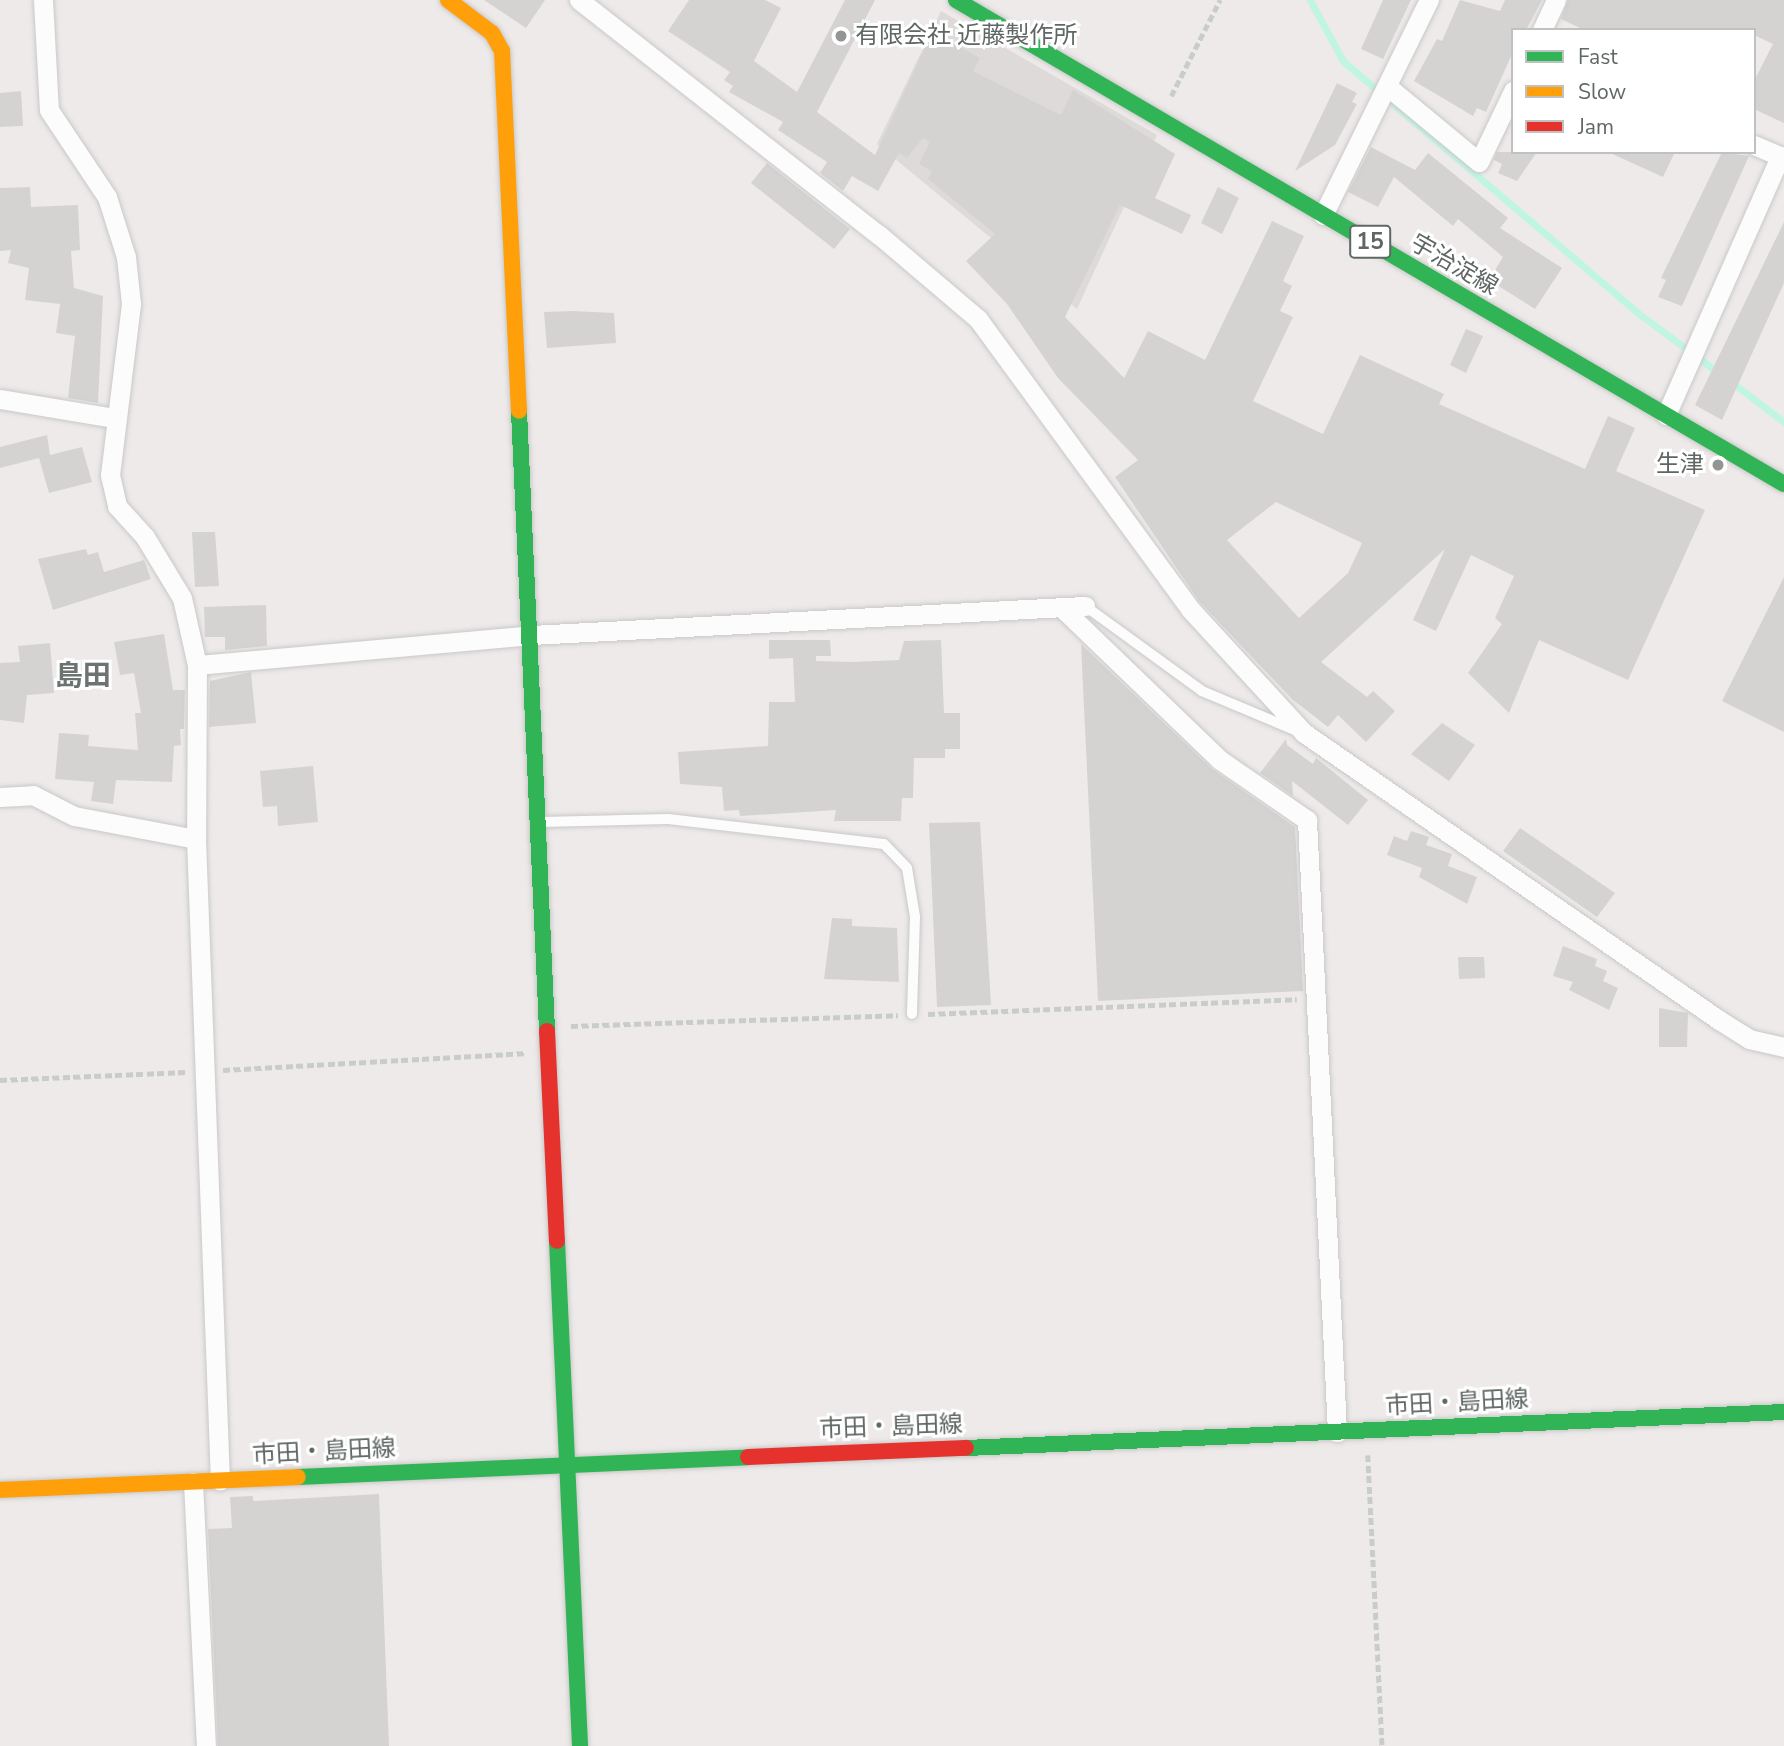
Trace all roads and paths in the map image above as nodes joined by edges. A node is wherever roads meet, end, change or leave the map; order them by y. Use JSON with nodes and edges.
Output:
{"nodes":[{"id":1,"x":43,"y":0,"type":"edge"},
{"id":2,"x":448,"y":0,"type":"edge"},
{"id":3,"x":579,"y":0,"type":"edge"},
{"id":4,"x":956,"y":0,"type":"edge"},
{"id":5,"x":1220,"y":0,"type":"edge"},
{"id":6,"x":1429,"y":0,"type":"edge"},
{"id":7,"x":1556,"y":0,"type":"edge"},
{"id":8,"x":1543,"y":28,"type":"edge"},
{"id":9,"x":1387,"y":86,"type":"junction"},
{"id":10,"x":1511,"y":95,"type":"edge"},
{"id":11,"x":1160,"y":119,"type":"junction"},
{"id":12,"x":1756,"y":146,"type":"edge"},
{"id":13,"x":1782,"y":157,"type":"edge"},
{"id":14,"x":1323,"y":215,"type":"junction"},
{"id":15,"x":0,"y":399,"type":"edge"},
{"id":16,"x":1666,"y":415,"type":"junction"},
{"id":17,"x":114,"y":418,"type":"junction"},
{"id":18,"x":1784,"y":484,"type":"edge"},
{"id":19,"x":1085,"y":606,"type":"joint"},
{"id":20,"x":1062,"y":608,"type":"junction"},
{"id":21,"x":531,"y":635,"type":"junction"},
{"id":22,"x":197,"y":665,"type":"junction"},
{"id":23,"x":1304,"y":733,"type":"junction"},
{"id":24,"x":0,"y":797,"type":"edge"},
{"id":25,"x":537,"y":822,"type":"junction"},
{"id":26,"x":196,"y":839,"type":"junction"},
{"id":27,"x":912,"y":1014,"type":"dead end"},
{"id":28,"x":1784,"y":1046,"type":"edge"},
{"id":29,"x":547,"y":1052,"type":"junction"},
{"id":30,"x":208,"y":1071,"type":"junction"},
{"id":31,"x":0,"y":1080,"type":"edge"},
{"id":32,"x":1784,"y":1412,"type":"edge"},
{"id":33,"x":1367,"y":1430,"type":"junction"},
{"id":34,"x":1338,"y":1432,"type":"junction"},
{"id":35,"x":565,"y":1463,"type":"junction"},
{"id":36,"x":220,"y":1480,"type":"junction"},
{"id":37,"x":193,"y":1482,"type":"junction"},
{"id":38,"x":0,"y":1490,"type":"edge"},
{"id":39,"x":206,"y":1746,"type":"edge"},
{"id":40,"x":580,"y":1746,"type":"edge"},
{"id":41,"x":1382,"y":1746,"type":"edge"}],
"edges":[{"from":1,"to":17,"type":"street"},
{"from":2,"to":21,"type":"street"},
{"from":3,"to":23,"type":"street"},
{"from":4,"to":11,"type":"street","name":"宇治淀線","number":"15"},
{"from":5,"to":11,"type":"path"},
{"from":6,"to":9,"type":"street"},
{"from":7,"to":8,"type":"street"},
{"from":9,"to":10,"type":"street"},
{"from":9,"to":14,"type":"street"},
{"from":11,"to":14,"type":"street","name":"宇治淀線","number":"15"},
{"from":12,"to":13,"type":"street"},
{"from":13,"to":16,"type":"street"},
{"from":14,"to":16,"type":"street","name":"宇治淀線","number":"15"},
{"from":15,"to":17,"type":"street"},
{"from":16,"to":18,"type":"street","name":"宇治淀線","number":"15"},
{"from":17,"to":22,"type":"street"},
{"from":19,"to":20,"type":"street"},
{"from":19,"to":23,"type":"lane"},
{"from":20,"to":21,"type":"street"},
{"from":20,"to":34,"type":"street"},
{"from":21,"to":22,"type":"street"},
{"from":21,"to":25,"type":"street"},
{"from":22,"to":26,"type":"street"},
{"from":23,"to":28,"type":"street"},
{"from":24,"to":26,"type":"street"},
{"from":25,"to":27,"type":"lane"},
{"from":25,"to":29,"type":"street"},
{"from":26,"to":30,"type":"street"},
{"from":29,"to":30,"type":"path"},
{"from":29,"to":35,"type":"street"},
{"from":30,"to":31,"type":"path"},
{"from":30,"to":36,"type":"street"},
{"from":32,"to":33,"type":"street","name":"市田・島田線"},
{"from":33,"to":34,"type":"street","name":"市田・島田線"},
{"from":33,"to":41,"type":"path"},
{"from":34,"to":35,"type":"street","name":"市田・島田線"},
{"from":35,"to":36,"type":"street","name":"市田・島田線"},
{"from":35,"to":40,"type":"street"},
{"from":36,"to":37,"type":"street","name":"市田・島田線"},
{"from":37,"to":38,"type":"street","name":"市田・島田線"},
{"from":37,"to":39,"type":"street"}]}
